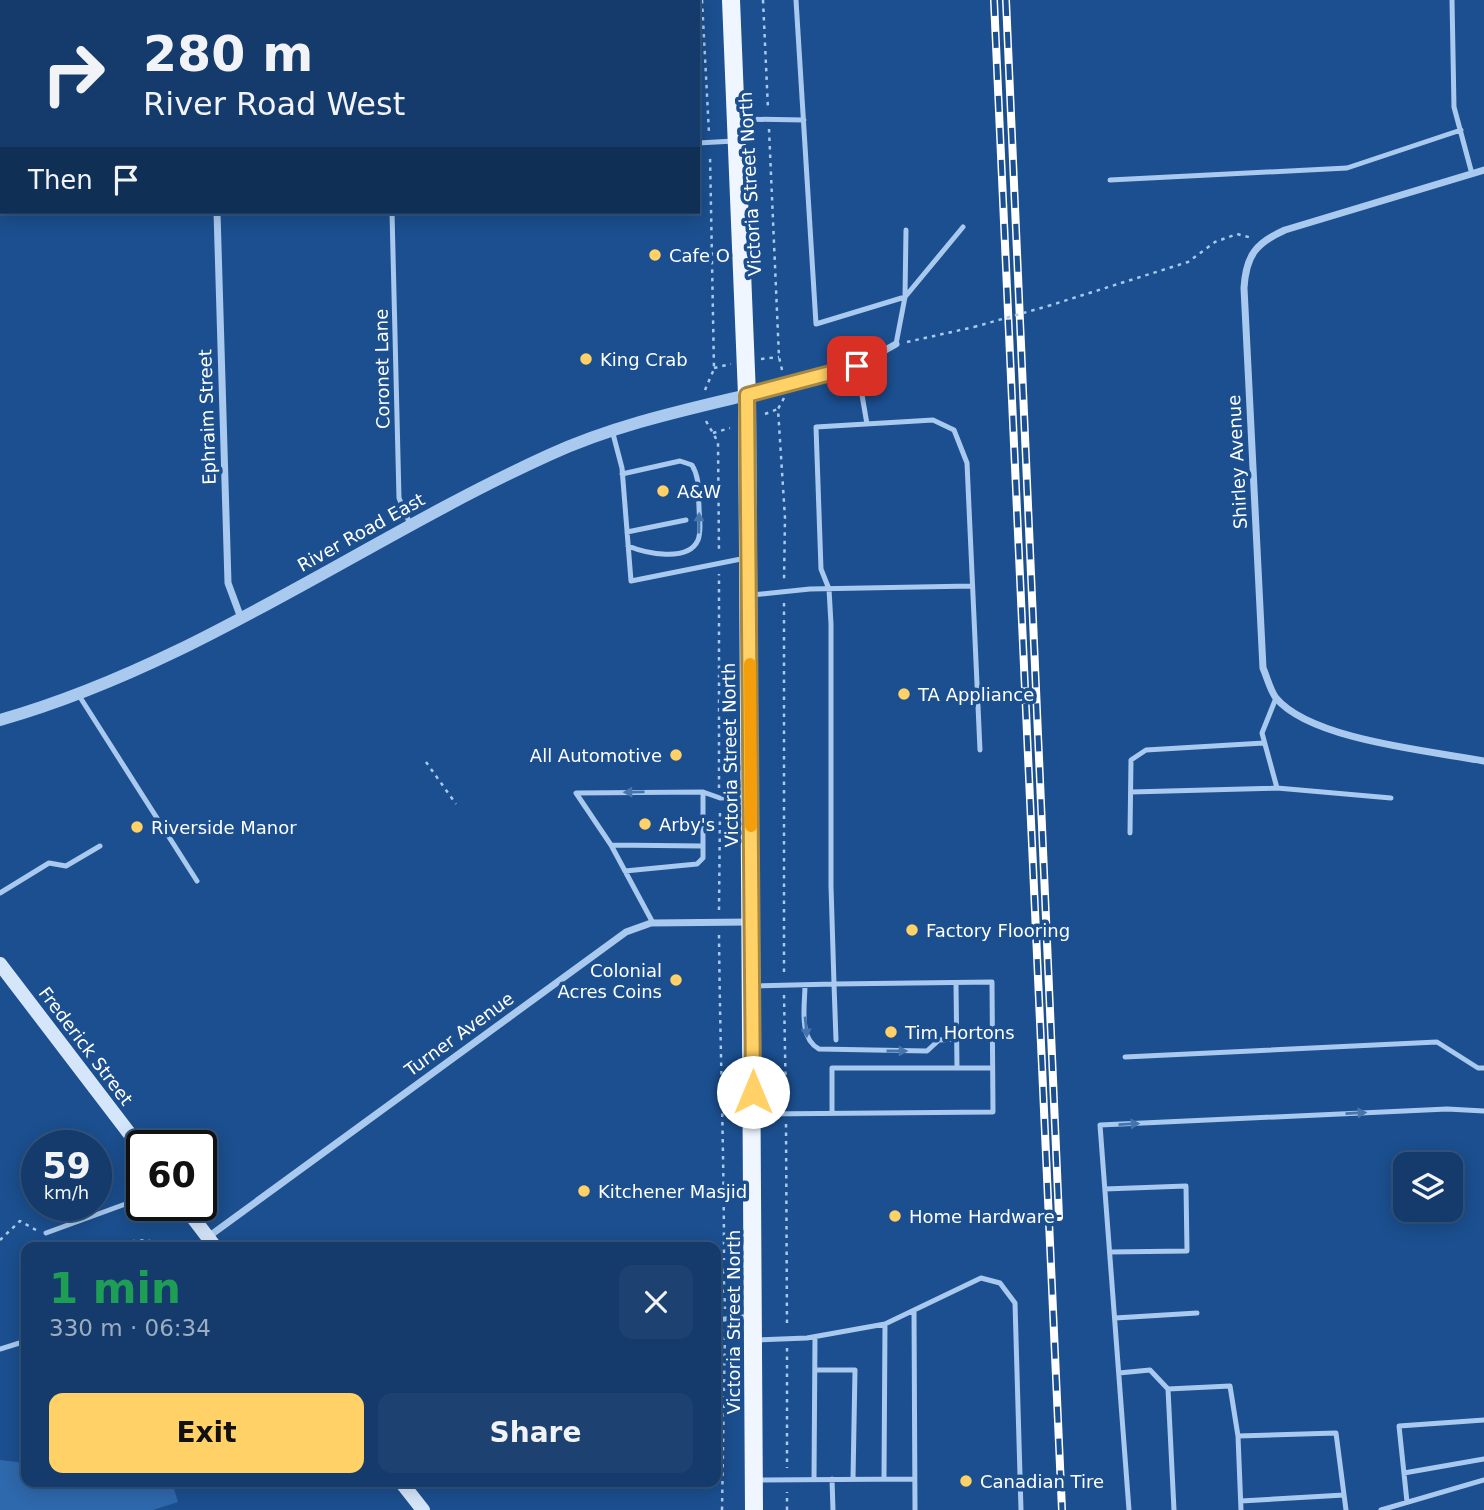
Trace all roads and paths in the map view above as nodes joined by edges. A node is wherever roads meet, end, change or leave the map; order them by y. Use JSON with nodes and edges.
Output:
{"nodes":[{"id":1,"x":702,"y":0,"type":"edge"},
{"id":2,"x":731,"y":0,"type":"edge"},
{"id":3,"x":763,"y":0,"type":"edge"},
{"id":4,"x":796,"y":0,"type":"edge"},
{"id":5,"x":1451,"y":0,"type":"edge"},
{"id":6,"x":736,"y":119,"type":"junction"},
{"id":7,"x":768,"y":120,"type":"junction"},
{"id":8,"x":804,"y":120,"type":"junction"},
{"id":9,"x":1461,"y":130,"type":"junction"},
{"id":10,"x":737,"y":141,"type":"junction"},
{"id":11,"x":710,"y":143,"type":"junction"},
{"id":12,"x":700,"y":144,"type":"edge"},
{"id":13,"x":1484,"y":170,"type":"edge"},
{"id":14,"x":1472,"y":174,"type":"junction"},
{"id":15,"x":1110,"y":180,"type":"dead end"},
{"id":16,"x":217,"y":214,"type":"edge"},
{"id":17,"x":392,"y":214,"type":"edge"},
{"id":18,"x":962,"y":227,"type":"dead end"},
{"id":19,"x":906,"y":230,"type":"dead end"},
{"id":20,"x":1262,"y":241,"type":"junction"},
{"id":21,"x":905,"y":297,"type":"junction"},
{"id":22,"x":897,"y":344,"type":"junction"},
{"id":23,"x":719,"y":365,"type":"dead end"},
{"id":24,"x":782,"y":365,"type":"dead end"},
{"id":25,"x":857,"y":366,"type":"junction"},
{"id":26,"x":714,"y":369,"type":"junction"},
{"id":27,"x":705,"y":383,"type":"dead end"},
{"id":28,"x":747,"y":395,"type":"junction"},
{"id":29,"x":784,"y":397,"type":"dead end"},
{"id":30,"x":867,"y":424,"type":"junction"},
{"id":31,"x":706,"y":426,"type":"dead end"},
{"id":32,"x":612,"y":430,"type":"junction"},
{"id":33,"x":712,"y":433,"type":"junction"},
{"id":34,"x":719,"y":433,"type":"dead end"},
{"id":35,"x":622,"y":474,"type":"junction"},
{"id":36,"x":686,"y":520,"type":"dead end"},
{"id":37,"x":411,"y":524,"type":"junction"},
{"id":38,"x":627,"y":532,"type":"junction"},
{"id":39,"x":628,"y":546,"type":"junction"},
{"id":40,"x":749,"y":558,"type":"junction"},
{"id":41,"x":719,"y":563,"type":"junction"},
{"id":42,"x":972,"y":586,"type":"junction"},
{"id":43,"x":829,"y":589,"type":"junction"},
{"id":44,"x":784,"y":592,"type":"junction"},
{"id":45,"x":749,"y":595,"type":"junction"},
{"id":46,"x":241,"y":618,"type":"junction"},
{"id":47,"x":78,"y":694,"type":"junction"},
{"id":48,"x":1276,"y":698,"type":"junction"},
{"id":49,"x":0,"y":720,"type":"edge"},
{"id":50,"x":1264,"y":743,"type":"junction"},
{"id":51,"x":980,"y":750,"type":"dead end"},
{"id":52,"x":1484,"y":761,"type":"edge"},
{"id":53,"x":426,"y":762,"type":"dead end"},
{"id":54,"x":1277,"y":788,"type":"junction"},
{"id":55,"x":703,"y":792,"type":"junction"},
{"id":56,"x":1131,"y":792,"type":"junction"},
{"id":57,"x":751,"y":797,"type":"junction"},
{"id":58,"x":720,"y":798,"type":"junction"},
{"id":59,"x":1391,"y":799,"type":"dead end"},
{"id":60,"x":456,"y":804,"type":"dead end"},
{"id":61,"x":1130,"y":833,"type":"dead end"},
{"id":62,"x":611,"y":845,"type":"junction"},
{"id":63,"x":100,"y":846,"type":"dead end"},
{"id":64,"x":702,"y":846,"type":"junction"},
{"id":65,"x":625,"y":871,"type":"junction"},
{"id":66,"x":197,"y":881,"type":"dead end"},
{"id":67,"x":0,"y":892,"type":"edge"},
{"id":68,"x":719,"y":903,"type":"dead end"},
{"id":69,"x":752,"y":922,"type":"junction"},
{"id":70,"x":653,"y":923,"type":"junction"},
{"id":71,"x":719,"y":934,"type":"dead end"},
{"id":72,"x":0,"y":964,"type":"edge"},
{"id":73,"x":956,"y":983,"type":"junction"},
{"id":74,"x":834,"y":984,"type":"junction"},
{"id":75,"x":784,"y":985,"type":"junction"},
{"id":76,"x":805,"y":985,"type":"junction"},
{"id":77,"x":753,"y":986,"type":"junction"},
{"id":78,"x":957,"y":1039,"type":"junction"},
{"id":79,"x":836,"y":1040,"type":"dead end"},
{"id":80,"x":1125,"y":1057,"type":"dead end"},
{"id":81,"x":957,"y":1068,"type":"junction"},
{"id":82,"x":992,"y":1068,"type":"junction"},
{"id":83,"x":1484,"y":1068,"type":"edge"},
{"id":84,"x":1481,"y":1111,"type":"edge"},
{"id":85,"x":786,"y":1113,"type":"junction"},
{"id":86,"x":832,"y":1113,"type":"junction"},
{"id":87,"x":753,"y":1114,"type":"junction"},
{"id":88,"x":127,"y":1130,"type":"edge"},
{"id":89,"x":1105,"y":1189,"type":"junction"},
{"id":90,"x":126,"y":1204,"type":"edge"},
{"id":91,"x":196,"y":1221,"type":"edge"},
{"id":92,"x":46,"y":1233,"type":"joint"},
{"id":93,"x":0,"y":1240,"type":"edge"},
{"id":94,"x":123,"y":1242,"type":"dead end"},
{"id":95,"x":150,"y":1242,"type":"edge"},
{"id":96,"x":212,"y":1242,"type":"edge"},
{"id":97,"x":1110,"y":1252,"type":"junction"},
{"id":98,"x":754,"y":1267,"type":"junction"},
{"id":99,"x":721,"y":1271,"type":"edge"},
{"id":100,"x":724,"y":1271,"type":"junction"},
{"id":101,"x":914,"y":1310,"type":"junction"},
{"id":102,"x":1197,"y":1313,"type":"dead end"},
{"id":103,"x":754,"y":1316,"type":"junction"},
{"id":104,"x":1115,"y":1318,"type":"junction"},
{"id":105,"x":721,"y":1319,"type":"edge"},
{"id":106,"x":725,"y":1319,"type":"junction"},
{"id":107,"x":885,"y":1324,"type":"junction"},
{"id":108,"x":815,"y":1337,"type":"junction"},
{"id":109,"x":787,"y":1339,"type":"junction"},
{"id":110,"x":754,"y":1340,"type":"junction"},
{"id":111,"x":21,"y":1343,"type":"edge"},
{"id":112,"x":0,"y":1349,"type":"edge"},
{"id":113,"x":815,"y":1370,"type":"junction"},
{"id":114,"x":1119,"y":1373,"type":"junction"},
{"id":115,"x":1168,"y":1389,"type":"junction"},
{"id":116,"x":814,"y":1400,"type":"junction"},
{"id":117,"x":845,"y":1400,"type":"dead end"},
{"id":118,"x":855,"y":1400,"type":"junction"},
{"id":119,"x":825,"y":1401,"type":"dead end"},
{"id":120,"x":1484,"y":1420,"type":"edge"},
{"id":121,"x":854,"y":1425,"type":"junction"},
{"id":122,"x":825,"y":1426,"type":"dead end"},
{"id":123,"x":845,"y":1426,"type":"dead end"},
{"id":124,"x":814,"y":1427,"type":"junction"},
{"id":125,"x":1238,"y":1436,"type":"junction"},
{"id":126,"x":1484,"y":1460,"type":"edge"},
{"id":127,"x":1404,"y":1472,"type":"junction"},
{"id":128,"x":787,"y":1479,"type":"junction"},
{"id":129,"x":814,"y":1479,"type":"junction"},
{"id":130,"x":832,"y":1479,"type":"junction"},
{"id":131,"x":853,"y":1479,"type":"junction"},
{"id":132,"x":884,"y":1479,"type":"junction"},
{"id":133,"x":915,"y":1479,"type":"junction"},
{"id":134,"x":754,"y":1480,"type":"junction"},
{"id":135,"x":1484,"y":1480,"type":"edge"},
{"id":136,"x":405,"y":1487,"type":"edge"},
{"id":137,"x":1344,"y":1495,"type":"junction"},
{"id":138,"x":1241,"y":1501,"type":"junction"},
{"id":139,"x":1407,"y":1502,"type":"junction"},
{"id":140,"x":423,"y":1510,"type":"edge"},
{"id":141,"x":722,"y":1510,"type":"edge"},
{"id":142,"x":754,"y":1510,"type":"edge"},
{"id":143,"x":787,"y":1510,"type":"edge"},
{"id":144,"x":833,"y":1510,"type":"edge"},
{"id":145,"x":915,"y":1510,"type":"edge"},
{"id":146,"x":1021,"y":1510,"type":"edge"},
{"id":147,"x":1129,"y":1510,"type":"edge"},
{"id":148,"x":1174,"y":1510,"type":"edge"},
{"id":149,"x":1241,"y":1510,"type":"edge"},
{"id":150,"x":1346,"y":1510,"type":"edge"},
{"id":151,"x":1381,"y":1510,"type":"edge"}],
"edges":[{"from":1,"to":11,"type":"path","name":"Victoria Street North"},
{"from":2,"to":6,"type":"main road","name":"Victoria Street North"},
{"from":3,"to":7,"type":"path","name":"Victoria Street North"},
{"from":4,"to":8,"type":"lane"},
{"from":5,"to":9,"type":"lane"},
{"from":6,"to":7,"type":"lane"},
{"from":6,"to":10,"type":"main road","name":"Victoria Street North"},
{"from":7,"to":8,"type":"lane"},
{"from":7,"to":24,"type":"path","name":"Victoria Street North"},
{"from":8,"to":21,"type":"lane"},
{"from":9,"to":14,"type":"lane"},
{"from":9,"to":15,"type":"lane"},
{"from":10,"to":11,"type":"lane"},
{"from":10,"to":28,"type":"main road","name":"Victoria Street North"},
{"from":11,"to":12,"type":"lane"},
{"from":11,"to":26,"type":"path","name":"Victoria Street North"},
{"from":13,"to":14,"type":"street"},
{"from":14,"to":20,"type":"street"},
{"from":16,"to":46,"type":"street","name":"Ephraim Street"},
{"from":17,"to":37,"type":"lane","name":"Coronet Lane"},
{"from":18,"to":21,"type":"lane"},
{"from":19,"to":21,"type":"lane"},
{"from":20,"to":22,"type":"path","bridge":true},
{"from":20,"to":48,"type":"street","name":"Shirley Avenue"},
{"from":21,"to":22,"type":"lane"},
{"from":22,"to":25,"type":"street"},
{"from":23,"to":26,"type":"path"},
{"from":25,"to":28,"type":"street"},
{"from":25,"to":30,"type":"lane"},
{"from":26,"to":27,"type":"path"},
{"from":28,"to":32,"type":"street","name":"River Road East"},
{"from":28,"to":40,"type":"main road","name":"Victoria Street North"},
{"from":29,"to":44,"type":"path"},
{"from":30,"to":42,"type":"lane"},
{"from":30,"to":43,"type":"lane"},
{"from":31,"to":33,"type":"path"},
{"from":32,"to":35,"type":"lane"},
{"from":32,"to":37,"type":"street","name":"River Road East"},
{"from":33,"to":34,"type":"path"},
{"from":33,"to":41,"type":"path","name":"Victoria Street North"},
{"from":35,"to":38,"type":"lane"},
{"from":39,"to":35,"type":"lane","one_way":true},
{"from":36,"to":38,"type":"lane"},
{"from":37,"to":46,"type":"street","name":"River Road East"},
{"from":38,"to":39,"type":"lane"},
{"from":39,"to":41,"type":"lane"},
{"from":40,"to":41,"type":"lane"},
{"from":40,"to":45,"type":"main road","name":"Victoria Street North"},
{"from":41,"to":58,"type":"path","name":"Victoria Street North"},
{"from":42,"to":43,"type":"lane"},
{"from":42,"to":51,"type":"lane"},
{"from":43,"to":44,"type":"lane"},
{"from":43,"to":74,"type":"lane"},
{"from":44,"to":45,"type":"lane"},
{"from":44,"to":75,"type":"path"},
{"from":45,"to":57,"type":"main road","name":"Victoria Street North"},
{"from":46,"to":47,"type":"street","name":"River Road East"},
{"from":47,"to":49,"type":"street","name":"River Road East"},
{"from":47,"to":66,"type":"lane"},
{"from":48,"to":50,"type":"lane"},
{"from":48,"to":52,"type":"street"},
{"from":50,"to":54,"type":"lane"},
{"from":50,"to":56,"type":"lane"},
{"from":53,"to":60,"type":"path"},
{"from":54,"to":56,"type":"lane"},
{"from":54,"to":59,"type":"lane"},
{"from":55,"to":58,"type":"lane"},
{"from":55,"to":62,"type":"lane","one_way":true},
{"from":55,"to":64,"type":"lane"},
{"from":56,"to":61,"type":"lane"},
{"from":57,"to":58,"type":"lane"},
{"from":57,"to":69,"type":"main road","name":"Victoria Street North"},
{"from":58,"to":68,"type":"path","name":"Victoria Street North"},
{"from":62,"to":64,"type":"lane"},
{"from":62,"to":65,"type":"lane"},
{"from":63,"to":67,"type":"lane"},
{"from":64,"to":65,"type":"lane"},
{"from":65,"to":70,"type":"lane"},
{"from":69,"to":70,"type":"street","name":"Turner Avenue"},
{"from":69,"to":77,"type":"main road","name":"Victoria Street North"},
{"from":70,"to":96,"type":"street","name":"Turner Avenue"},
{"from":71,"to":100,"type":"path","name":"Victoria Street North"},
{"from":72,"to":88,"type":"main road","name":"Frederick Street"},
{"from":73,"to":74,"type":"lane"},
{"from":73,"to":78,"type":"lane"},
{"from":73,"to":82,"type":"lane"},
{"from":74,"to":76,"type":"lane"},
{"from":74,"to":79,"type":"lane"},
{"from":75,"to":76,"type":"lane"},
{"from":75,"to":77,"type":"lane"},
{"from":75,"to":85,"type":"path"},
{"from":76,"to":78,"type":"lane","one_way":true},
{"from":77,"to":87,"type":"main road","name":"Victoria Street North"},
{"from":78,"to":81,"type":"lane"},
{"from":80,"to":83,"type":"lane"},
{"from":81,"to":82,"type":"lane"},
{"from":81,"to":86,"type":"lane"},
{"from":82,"to":86,"type":"lane"},
{"from":89,"to":84,"type":"lane","one_way":true},
{"from":85,"to":86,"type":"lane"},
{"from":85,"to":87,"type":"lane"},
{"from":85,"to":109,"type":"path"},
{"from":87,"to":98,"type":"main road","name":"Victoria Street North"},
{"from":89,"to":97,"type":"lane"},
{"from":89,"to":97,"type":"lane"},
{"from":90,"to":92,"type":"lane"},
{"from":91,"to":96,"type":"main road"},
{"from":92,"to":93,"type":"path"},
{"from":94,"to":95,"type":"path"},
{"from":97,"to":104,"type":"lane"},
{"from":98,"to":100,"type":"lane"},
{"from":98,"to":103,"type":"main road","name":"Victoria Street North"},
{"from":99,"to":100,"type":"lane"},
{"from":100,"to":106,"type":"path","name":"Victoria Street North"},
{"from":101,"to":107,"type":"lane"},
{"from":101,"to":133,"type":"lane"},
{"from":101,"to":146,"type":"lane"},
{"from":102,"to":104,"type":"lane"},
{"from":103,"to":106,"type":"lane"},
{"from":103,"to":110,"type":"main road","name":"Victoria Street North"},
{"from":104,"to":114,"type":"lane"},
{"from":105,"to":106,"type":"lane"},
{"from":106,"to":141,"type":"path","name":"Victoria Street North"},
{"from":107,"to":108,"type":"lane"},
{"from":107,"to":132,"type":"lane"},
{"from":108,"to":109,"type":"lane"},
{"from":108,"to":113,"type":"lane"},
{"from":109,"to":110,"type":"lane"},
{"from":109,"to":128,"type":"path"},
{"from":110,"to":134,"type":"main road","name":"Victoria Street North"},
{"from":111,"to":112,"type":"lane"},
{"from":113,"to":116,"type":"lane"},
{"from":113,"to":118,"type":"lane"},
{"from":114,"to":115,"type":"lane"},
{"from":114,"to":147,"type":"lane"},
{"from":115,"to":125,"type":"lane"},
{"from":115,"to":148,"type":"lane"},
{"from":116,"to":119,"type":"lane"},
{"from":116,"to":124,"type":"lane"},
{"from":117,"to":118,"type":"lane"},
{"from":118,"to":121,"type":"lane"},
{"from":120,"to":127,"type":"lane"},
{"from":121,"to":123,"type":"lane"},
{"from":121,"to":131,"type":"lane"},
{"from":122,"to":124,"type":"lane"},
{"from":124,"to":129,"type":"lane"},
{"from":125,"to":137,"type":"lane"},
{"from":125,"to":138,"type":"lane"},
{"from":126,"to":127,"type":"lane"},
{"from":127,"to":139,"type":"lane"},
{"from":128,"to":129,"type":"lane"},
{"from":128,"to":134,"type":"lane"},
{"from":128,"to":143,"type":"path"},
{"from":129,"to":130,"type":"lane"},
{"from":130,"to":131,"type":"lane"},
{"from":130,"to":144,"type":"lane"},
{"from":131,"to":132,"type":"lane"},
{"from":132,"to":133,"type":"lane"},
{"from":133,"to":145,"type":"lane"},
{"from":134,"to":142,"type":"main road","name":"Victoria Street North"},
{"from":135,"to":139,"type":"lane"},
{"from":136,"to":140,"type":"main road"},
{"from":137,"to":138,"type":"lane"},
{"from":137,"to":150,"type":"lane"},
{"from":138,"to":149,"type":"lane"},
{"from":139,"to":151,"type":"lane"}]}
